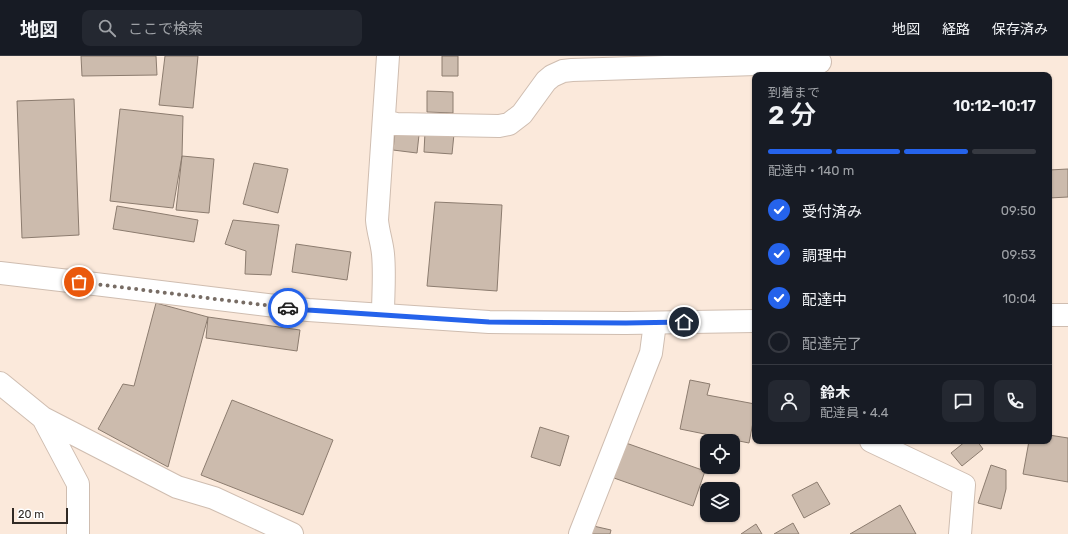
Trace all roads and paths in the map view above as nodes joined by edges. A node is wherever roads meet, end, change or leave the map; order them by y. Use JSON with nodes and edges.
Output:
{"nodes":[{"id":1,"x":388,"y":56,"type":"edge"},
{"id":2,"x":820,"y":64,"type":"edge"},
{"id":3,"x":384,"y":121,"type":"junction"},
{"id":4,"x":0,"y":273,"type":"edge"},
{"id":5,"x":383,"y":315,"type":"junction"},
{"id":6,"x":1052,"y":315,"type":"edge"},
{"id":7,"x":1068,"y":315,"type":"edge"},
{"id":8,"x":752,"y":321,"type":"edge"},
{"id":9,"x":655,"y":322,"type":"junction"},
{"id":10,"x":0,"y":383,"type":"edge"},
{"id":11,"x":43,"y":418,"type":"junction"},
{"id":12,"x":877,"y":444,"type":"edge"},
{"id":13,"x":78,"y":534,"type":"edge"},
{"id":14,"x":292,"y":534,"type":"edge"},
{"id":15,"x":580,"y":534,"type":"edge"},
{"id":16,"x":960,"y":534,"type":"edge"}],
"edges":[{"from":1,"to":3,"type":"main road"},
{"from":2,"to":3,"type":"main road"},
{"from":3,"to":5,"type":"main road"},
{"from":4,"to":5,"type":"main road"},
{"from":5,"to":9,"type":"main road"},
{"from":6,"to":7,"type":"main road"},
{"from":8,"to":9,"type":"main road"},
{"from":9,"to":15,"type":"main road"},
{"from":10,"to":11,"type":"main road"},
{"from":11,"to":13,"type":"main road"},
{"from":11,"to":14,"type":"main road"},
{"from":12,"to":16,"type":"main road"}]}
